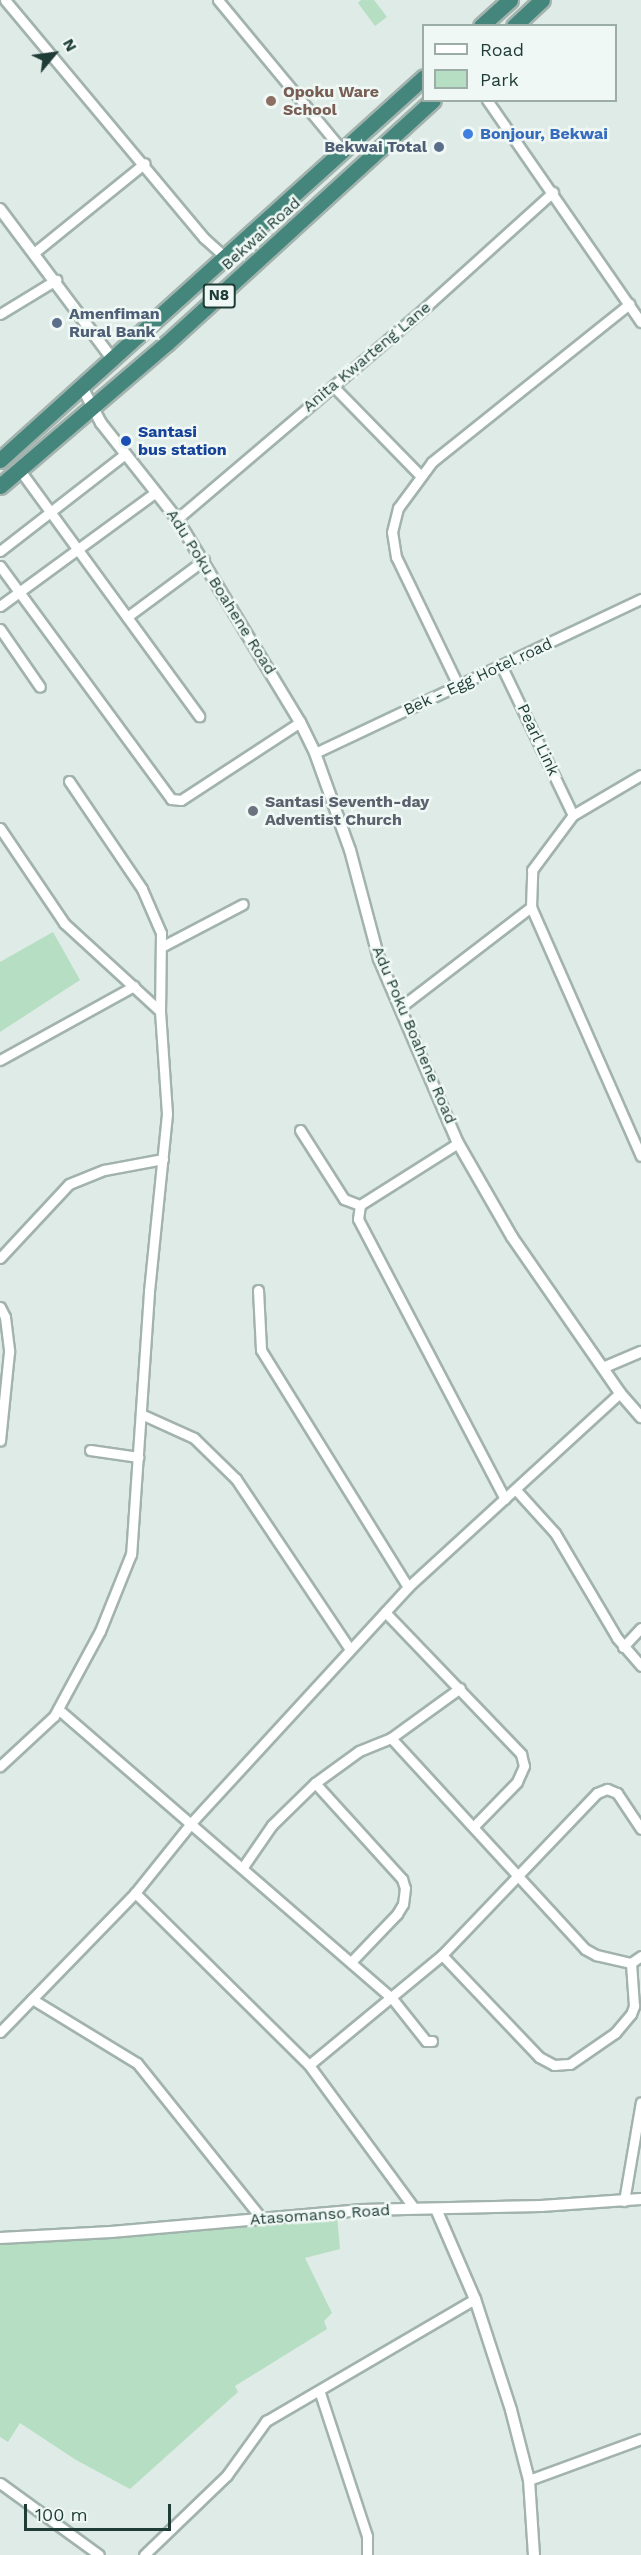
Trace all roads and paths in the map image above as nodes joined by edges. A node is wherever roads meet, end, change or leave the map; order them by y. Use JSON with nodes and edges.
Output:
{"nodes":[{"id":1,"x":5,"y":0,"type":"edge"},
{"id":2,"x":218,"y":0,"type":"edge"},
{"id":3,"x":510,"y":0,"type":"edge"},
{"id":4,"x":542,"y":0,"type":"edge"},
{"id":5,"x":483,"y":24,"type":"edge"},
{"id":6,"x":516,"y":24,"type":"edge"},
{"id":7,"x":422,"y":78,"type":"edge"},
{"id":8,"x":432,"y":102,"type":"edge"},
{"id":9,"x":488,"y":102,"type":"edge"},
{"id":10,"x":342,"y":150,"type":"junction"},
{"id":11,"x":145,"y":163,"type":"junction"},
{"id":12,"x":553,"y":192,"type":"junction"},
{"id":13,"x":0,"y":209,"type":"edge"},
{"id":14,"x":267,"y":216,"type":"junction"},
{"id":15,"x":284,"y":237,"type":"junction"},
{"id":16,"x":35,"y":252,"type":"junction"},
{"id":17,"x":225,"y":257,"type":"junction"},
{"id":18,"x":56,"y":280,"type":"junction"},
{"id":19,"x":629,"y":304,"type":"junction"},
{"id":20,"x":0,"y":314,"type":"edge"},
{"id":21,"x":641,"y":322,"type":"edge"},
{"id":22,"x":113,"y":360,"type":"junction"},
{"id":23,"x":333,"y":386,"type":"junction"},
{"id":24,"x":81,"y":387,"type":"junction"},
{"id":25,"x":91,"y":407,"type":"junction"},
{"id":26,"x":125,"y":454,"type":"junction"},
{"id":27,"x":0,"y":460,"type":"edge"},
{"id":28,"x":19,"y":469,"type":"junction"},
{"id":29,"x":419,"y":474,"type":"junction"},
{"id":30,"x":0,"y":486,"type":"edge"},
{"id":31,"x":156,"y":492,"type":"junction"},
{"id":32,"x":51,"y":511,"type":"junction"},
{"id":33,"x":177,"y":519,"type":"junction"},
{"id":34,"x":77,"y":547,"type":"junction"},
{"id":35,"x":0,"y":551,"type":"edge"},
{"id":36,"x":204,"y":561,"type":"junction"},
{"id":37,"x":0,"y":566,"type":"edge"},
{"id":38,"x":19,"y":593,"type":"junction"},
{"id":39,"x":641,"y":599,"type":"edge"},
{"id":40,"x":0,"y":606,"type":"edge"},
{"id":41,"x":127,"y":617,"type":"junction"},
{"id":42,"x":0,"y":629,"type":"edge"},
{"id":43,"x":501,"y":666,"type":"junction"},
{"id":44,"x":458,"y":685,"type":"junction"},
{"id":45,"x":40,"y":687,"type":"dead end"},
{"id":46,"x":199,"y":716,"type":"dead end"},
{"id":47,"x":300,"y":723,"type":"junction"},
{"id":48,"x":315,"y":753,"type":"junction"},
{"id":49,"x":641,"y":775,"type":"edge"},
{"id":50,"x":69,"y":781,"type":"dead end"},
{"id":51,"x":573,"y":815,"type":"junction"},
{"id":52,"x":0,"y":828,"type":"edge"},
{"id":53,"x":243,"y":904,"type":"dead end"},
{"id":54,"x":531,"y":907,"type":"junction"},
{"id":55,"x":163,"y":946,"type":"junction"},
{"id":56,"x":134,"y":986,"type":"junction"},
{"id":57,"x":402,"y":1006,"type":"junction"},
{"id":58,"x":160,"y":1011,"type":"junction"},
{"id":59,"x":0,"y":1060,"type":"edge"},
{"id":60,"x":300,"y":1130,"type":"dead end"},
{"id":61,"x":458,"y":1143,"type":"junction"},
{"id":62,"x":641,"y":1156,"type":"edge"},
{"id":63,"x":163,"y":1159,"type":"junction"},
{"id":64,"x":360,"y":1204,"type":"junction"},
{"id":65,"x":0,"y":1258,"type":"edge"},
{"id":66,"x":258,"y":1290,"type":"dead end"},
{"id":67,"x":0,"y":1307,"type":"edge"},
{"id":68,"x":641,"y":1352,"type":"edge"},
{"id":69,"x":605,"y":1367,"type":"junction"},
{"id":70,"x":620,"y":1393,"type":"junction"},
{"id":71,"x":141,"y":1414,"type":"junction"},
{"id":72,"x":641,"y":1417,"type":"edge"},
{"id":73,"x":0,"y":1441,"type":"edge"},
{"id":74,"x":90,"y":1450,"type":"dead end"},
{"id":75,"x":138,"y":1457,"type":"junction"},
{"id":76,"x":516,"y":1490,"type":"junction"},
{"id":77,"x":505,"y":1499,"type":"junction"},
{"id":78,"x":408,"y":1587,"type":"junction"},
{"id":79,"x":384,"y":1612,"type":"junction"},
{"id":80,"x":641,"y":1628,"type":"edge"},
{"id":81,"x":623,"y":1647,"type":"junction"},
{"id":82,"x":349,"y":1648,"type":"junction"},
{"id":83,"x":641,"y":1666,"type":"edge"},
{"id":84,"x":460,"y":1688,"type":"junction"},
{"id":85,"x":58,"y":1709,"type":"junction"},
{"id":86,"x":391,"y":1738,"type":"junction"},
{"id":87,"x":0,"y":1766,"type":"edge"},
{"id":88,"x":315,"y":1783,"type":"junction"},
{"id":89,"x":192,"y":1822,"type":"junction"},
{"id":90,"x":474,"y":1826,"type":"junction"},
{"id":91,"x":641,"y":1829,"type":"edge"},
{"id":92,"x":243,"y":1867,"type":"junction"},
{"id":93,"x":516,"y":1875,"type":"junction"},
{"id":94,"x":135,"y":1893,"type":"junction"},
{"id":95,"x":442,"y":1955,"type":"junction"},
{"id":96,"x":641,"y":1956,"type":"edge"},
{"id":97,"x":351,"y":1962,"type":"junction"},
{"id":98,"x":632,"y":1963,"type":"junction"},
{"id":99,"x":392,"y":1997,"type":"junction"},
{"id":100,"x":32,"y":2000,"type":"junction"},
{"id":101,"x":0,"y":2032,"type":"edge"},
{"id":102,"x":432,"y":2041,"type":"dead end"},
{"id":103,"x":309,"y":2065,"type":"junction"},
{"id":104,"x":641,"y":2102,"type":"edge"},
{"id":105,"x":641,"y":2199,"type":"edge"},
{"id":106,"x":624,"y":2201,"type":"junction"},
{"id":107,"x":414,"y":2208,"type":"junction"},
{"id":108,"x":436,"y":2209,"type":"junction"},
{"id":109,"x":262,"y":2219,"type":"junction"},
{"id":110,"x":0,"y":2238,"type":"edge"},
{"id":111,"x":476,"y":2299,"type":"junction"},
{"id":112,"x":320,"y":2392,"type":"junction"},
{"id":113,"x":641,"y":2439,"type":"edge"},
{"id":114,"x":529,"y":2480,"type":"junction"},
{"id":115,"x":0,"y":2483,"type":"edge"},
{"id":116,"x":99,"y":2555,"type":"edge"},
{"id":117,"x":144,"y":2555,"type":"edge"},
{"id":118,"x":367,"y":2555,"type":"edge"},
{"id":119,"x":534,"y":2555,"type":"edge"}],
"edges":[{"from":1,"to":11,"type":"street"},
{"from":2,"to":10,"type":"street"},
{"from":3,"to":5,"type":"highway"},
{"from":4,"to":6,"type":"highway"},
{"from":7,"to":10,"type":"highway","name":"Bekwai Road","number":"N8"},
{"from":8,"to":15,"type":"highway","name":"Bekwai Road","number":"N8"},
{"from":9,"to":12,"type":"street"},
{"from":10,"to":14,"type":"highway","name":"Bekwai Road","number":"N8"},
{"from":11,"to":16,"type":"street"},
{"from":11,"to":17,"type":"street"},
{"from":12,"to":19,"type":"street"},
{"from":12,"to":23,"type":"street","name":"Anita Kwarteng Lane"},
{"from":13,"to":16,"type":"street"},
{"from":14,"to":15,"type":"highway"},
{"from":14,"to":17,"type":"highway","name":"Bekwai Road","number":"N8"},
{"from":15,"to":25,"type":"highway","name":"Bekwai Road","number":"N8"},
{"from":16,"to":18,"type":"street"},
{"from":17,"to":22,"type":"highway","name":"Bekwai Road","number":"N8"},
{"from":18,"to":20,"type":"street"},
{"from":18,"to":22,"type":"street"},
{"from":19,"to":21,"type":"street"},
{"from":19,"to":29,"type":"street"},
{"from":22,"to":24,"type":"highway","name":"Bekwai Road","number":"N8"},
{"from":23,"to":29,"type":"street"},
{"from":23,"to":33,"type":"street","name":"Anita Kwarteng Lane"},
{"from":24,"to":25,"type":"street","name":"Adu Poku Boahene Road"},
{"from":24,"to":27,"type":"highway","name":"Bekwai Road","number":"N8"},
{"from":25,"to":26,"type":"street","name":"Adu Poku Boahene Road"},
{"from":25,"to":28,"type":"highway","name":"Bekwai Road","number":"N8"},
{"from":26,"to":31,"type":"street","name":"Adu Poku Boahene Road"},
{"from":26,"to":32,"type":"street"},
{"from":28,"to":30,"type":"highway","name":"Bekwai Road","number":"N8"},
{"from":28,"to":32,"type":"street"},
{"from":29,"to":44,"type":"street"},
{"from":31,"to":33,"type":"street","name":"Adu Poku Boahene Road"},
{"from":31,"to":34,"type":"street"},
{"from":32,"to":34,"type":"street"},
{"from":32,"to":35,"type":"street"},
{"from":33,"to":36,"type":"street","name":"Adu Poku Boahene Road"},
{"from":34,"to":38,"type":"street"},
{"from":34,"to":41,"type":"street"},
{"from":36,"to":41,"type":"street"},
{"from":36,"to":47,"type":"street","name":"Adu Poku Boahene Road"},
{"from":37,"to":38,"type":"street"},
{"from":38,"to":40,"type":"street"},
{"from":38,"to":47,"type":"street"},
{"from":39,"to":43,"type":"street","name":"Bek - Egg Hotel road"},
{"from":41,"to":46,"type":"street"},
{"from":42,"to":45,"type":"street"},
{"from":43,"to":44,"type":"street","name":"Bek - Egg Hotel road"},
{"from":43,"to":51,"type":"street","name":"Pearl Link"},
{"from":44,"to":48,"type":"street","name":"Bek - Egg Hotel road"},
{"from":47,"to":48,"type":"street","name":"Adu Poku Boahene Road"},
{"from":48,"to":57,"type":"street","name":"Adu Poku Boahene Road"},
{"from":49,"to":51,"type":"street"},
{"from":50,"to":55,"type":"street"},
{"from":51,"to":54,"type":"street"},
{"from":52,"to":56,"type":"street"},
{"from":53,"to":55,"type":"street"},
{"from":54,"to":57,"type":"street"},
{"from":54,"to":62,"type":"street"},
{"from":55,"to":58,"type":"street"},
{"from":56,"to":58,"type":"street"},
{"from":56,"to":59,"type":"street"},
{"from":57,"to":61,"type":"street","name":"Adu Poku Boahene Road"},
{"from":58,"to":63,"type":"street"},
{"from":60,"to":64,"type":"street"},
{"from":61,"to":64,"type":"street"},
{"from":61,"to":69,"type":"street","name":"Adu Poku Boahene Road"},
{"from":63,"to":65,"type":"street"},
{"from":63,"to":71,"type":"street"},
{"from":64,"to":77,"type":"street"},
{"from":66,"to":78,"type":"street"},
{"from":67,"to":73,"type":"street"},
{"from":68,"to":69,"type":"street"},
{"from":69,"to":70,"type":"street","name":"Adu Poku Boahene Road"},
{"from":70,"to":72,"type":"street","name":"Adu Poku Boahene Road"},
{"from":70,"to":76,"type":"street"},
{"from":71,"to":75,"type":"street"},
{"from":71,"to":82,"type":"street"},
{"from":74,"to":75,"type":"street"},
{"from":75,"to":85,"type":"street"},
{"from":76,"to":77,"type":"street"},
{"from":76,"to":81,"type":"street"},
{"from":77,"to":78,"type":"street"},
{"from":78,"to":79,"type":"street"},
{"from":79,"to":82,"type":"street"},
{"from":79,"to":84,"type":"street"},
{"from":80,"to":81,"type":"street"},
{"from":81,"to":83,"type":"street"},
{"from":82,"to":89,"type":"street"},
{"from":84,"to":86,"type":"street"},
{"from":84,"to":90,"type":"street"},
{"from":85,"to":87,"type":"street"},
{"from":85,"to":89,"type":"street"},
{"from":86,"to":88,"type":"street"},
{"from":86,"to":90,"type":"street"},
{"from":88,"to":92,"type":"street"},
{"from":88,"to":97,"type":"street"},
{"from":89,"to":92,"type":"street"},
{"from":89,"to":94,"type":"street"},
{"from":90,"to":93,"type":"street"},
{"from":91,"to":93,"type":"street"},
{"from":92,"to":97,"type":"street"},
{"from":93,"to":95,"type":"street"},
{"from":93,"to":98,"type":"street"},
{"from":94,"to":100,"type":"street"},
{"from":94,"to":103,"type":"street"},
{"from":95,"to":98,"type":"street"},
{"from":95,"to":99,"type":"street"},
{"from":96,"to":98,"type":"street"},
{"from":97,"to":99,"type":"street"},
{"from":99,"to":102,"type":"street"},
{"from":99,"to":103,"type":"street"},
{"from":100,"to":101,"type":"street"},
{"from":100,"to":109,"type":"street"},
{"from":103,"to":107,"type":"street"},
{"from":104,"to":106,"type":"street"},
{"from":105,"to":106,"type":"street","name":"Atasomanso Road"},
{"from":106,"to":108,"type":"street","name":"Atasomanso Road"},
{"from":107,"to":108,"type":"street","name":"Atasomanso Road"},
{"from":107,"to":109,"type":"street","name":"Atasomanso Road"},
{"from":108,"to":111,"type":"street"},
{"from":109,"to":110,"type":"street","name":"Atasomanso Road"},
{"from":111,"to":112,"type":"street"},
{"from":111,"to":114,"type":"street"},
{"from":112,"to":117,"type":"street"},
{"from":112,"to":118,"type":"street"},
{"from":113,"to":114,"type":"street"},
{"from":114,"to":119,"type":"street"},
{"from":115,"to":116,"type":"street"}]}
